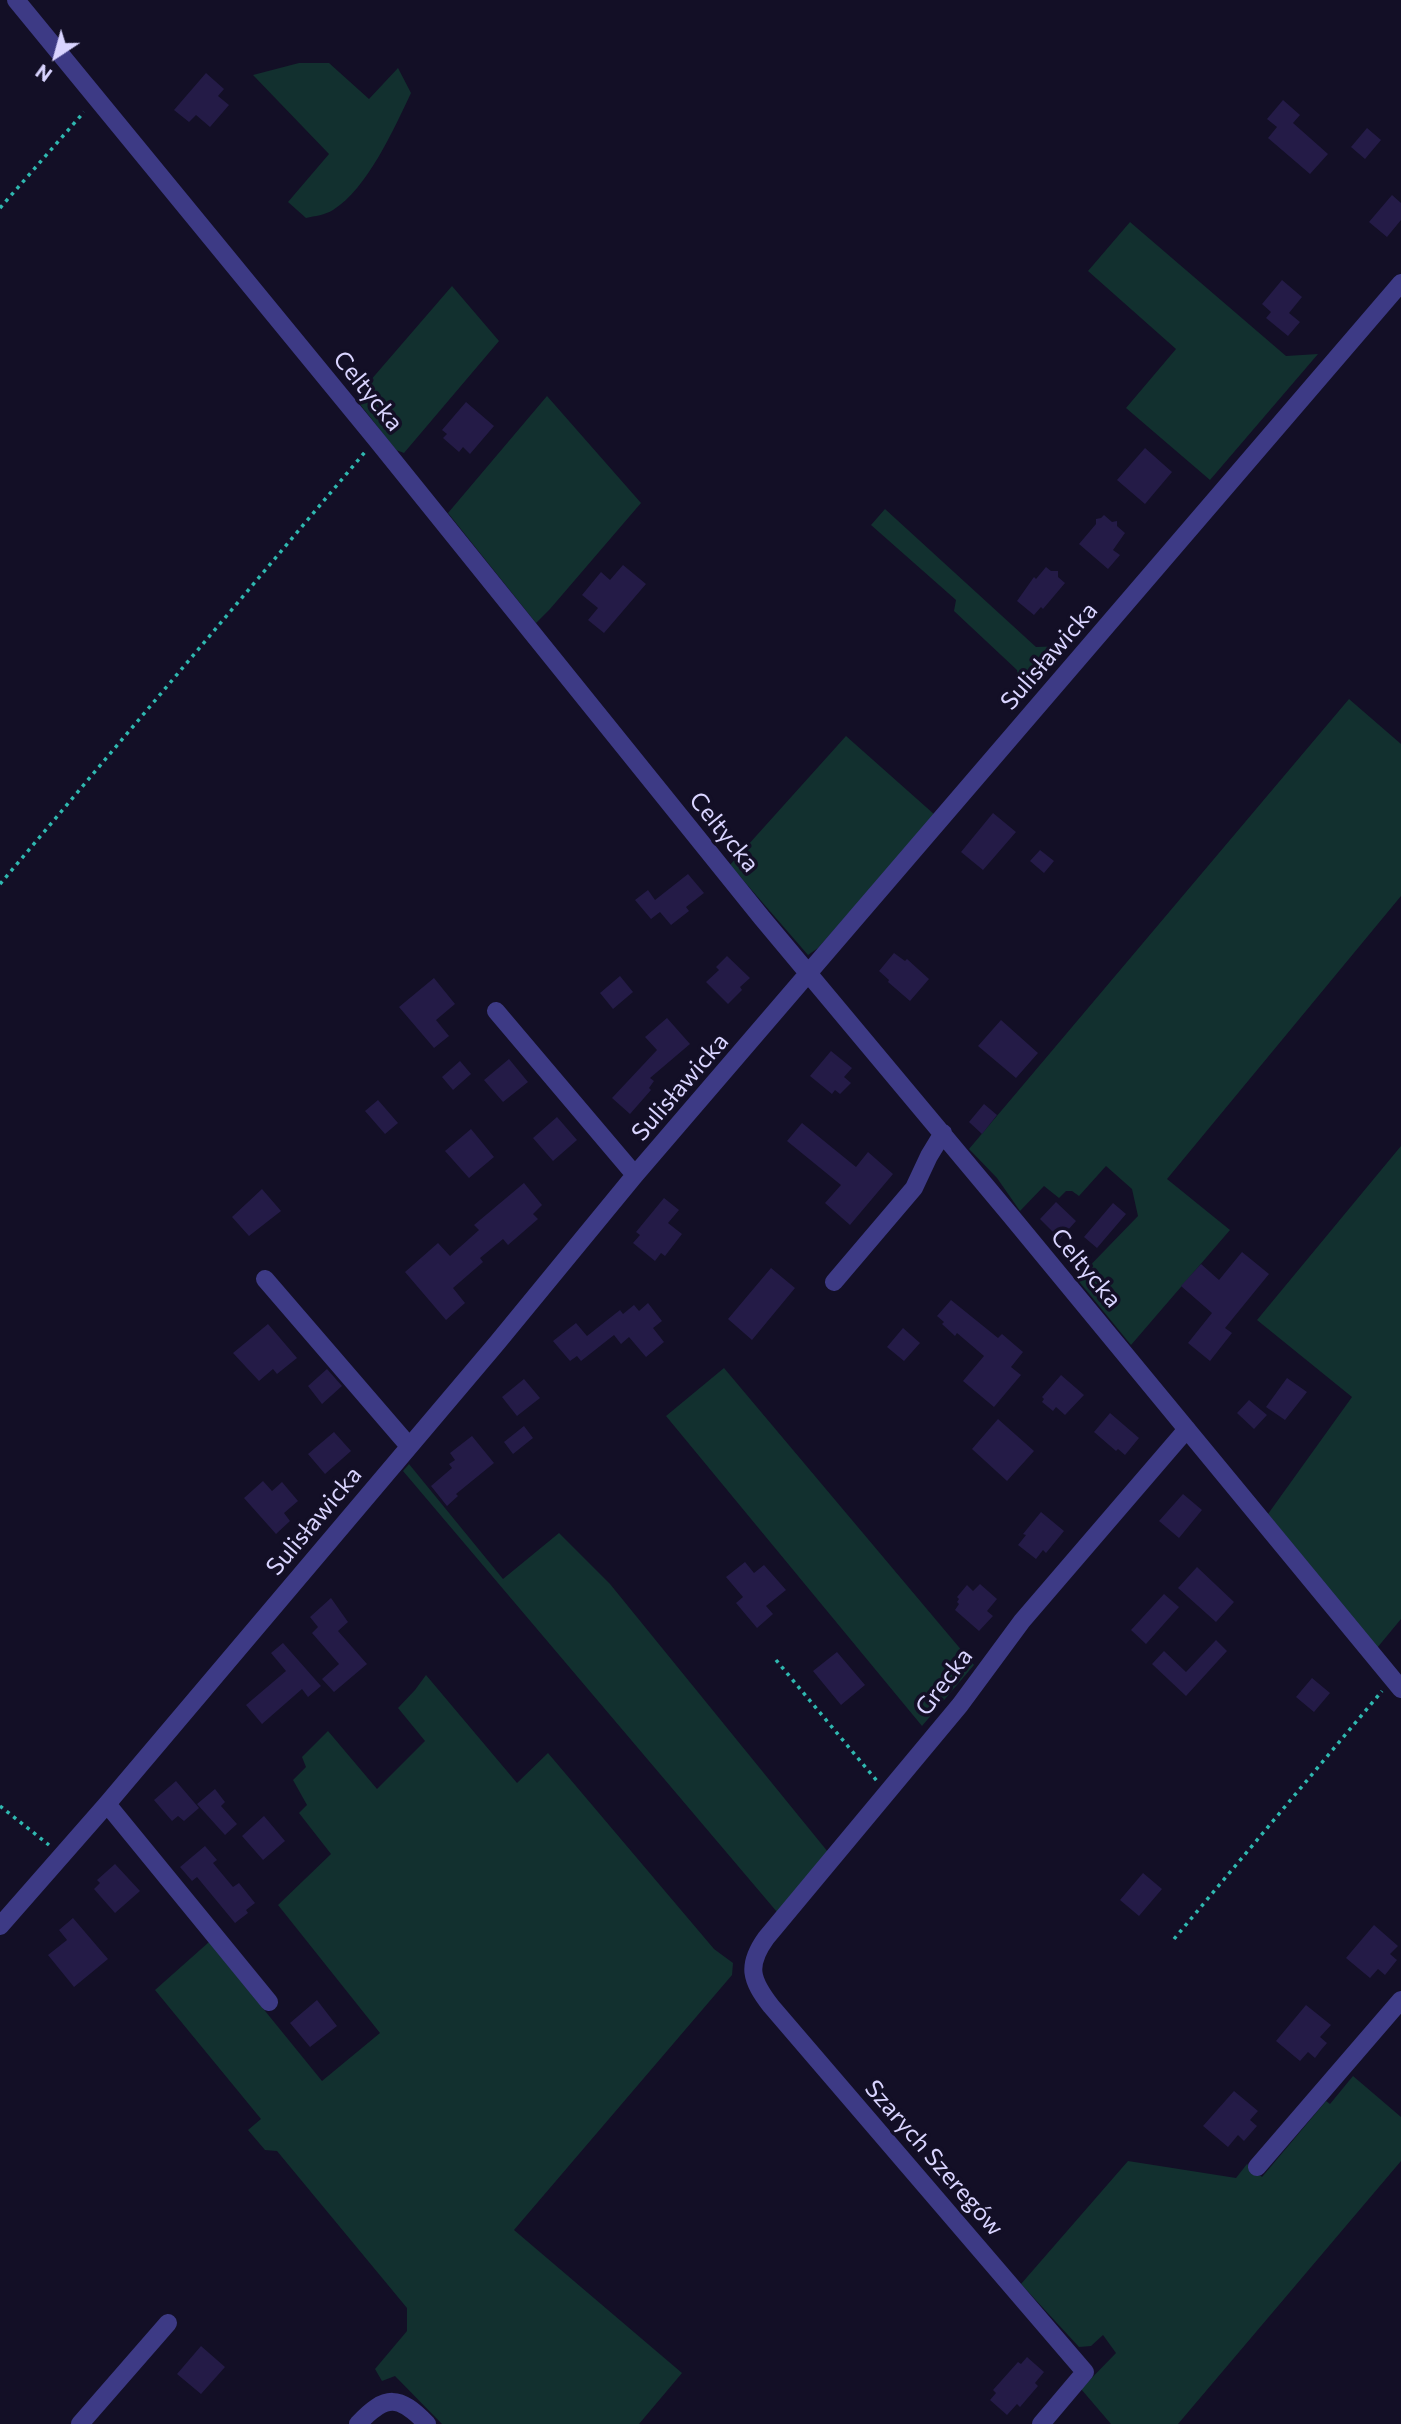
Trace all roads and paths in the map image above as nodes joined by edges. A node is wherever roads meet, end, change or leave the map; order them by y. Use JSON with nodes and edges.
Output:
{"nodes":[{"id":1,"x":16,"y":0,"type":"edge"},
{"id":2,"x":97,"y":97,"type":"junction"},
{"id":3,"x":0,"y":208,"type":"edge"},
{"id":4,"x":1401,"y":284,"type":"edge"},
{"id":5,"x":376,"y":439,"type":"junction"},
{"id":6,"x":0,"y":884,"type":"edge"},
{"id":7,"x":808,"y":971,"type":"junction"},
{"id":8,"x":496,"y":1011,"type":"dead end"},
{"id":9,"x":943,"y":1133,"type":"junction"},
{"id":10,"x":635,"y":1175,"type":"junction"},
{"id":11,"x":265,"y":1279,"type":"dead end"},
{"id":12,"x":834,"y":1282,"type":"dead end"},
{"id":13,"x":1187,"y":1429,"type":"junction"},
{"id":14,"x":409,"y":1446,"type":"junction"},
{"id":15,"x":776,"y":1660,"type":"dead end"},
{"id":16,"x":1397,"y":1684,"type":"edge"},
{"id":17,"x":888,"y":1792,"type":"junction"},
{"id":18,"x":107,"y":1804,"type":"junction"},
{"id":19,"x":0,"y":1806,"type":"edge"},
{"id":20,"x":62,"y":1855,"type":"junction"},
{"id":21,"x":0,"y":1926,"type":"edge"},
{"id":22,"x":1174,"y":1939,"type":"dead end"},
{"id":23,"x":752,"y":1972,"type":"joint"},
{"id":24,"x":1401,"y":2000,"type":"edge"},
{"id":25,"x":269,"y":2002,"type":"dead end"},
{"id":26,"x":1257,"y":2167,"type":"dead end"},
{"id":27,"x":168,"y":2323,"type":"dead end"},
{"id":28,"x":80,"y":2424,"type":"edge"},
{"id":29,"x":358,"y":2424,"type":"edge"},
{"id":30,"x":427,"y":2424,"type":"edge"},
{"id":31,"x":1041,"y":2424,"type":"edge"}],
"edges":[{"from":1,"to":2,"type":"street","name":"Celtycka"},
{"from":2,"to":3,"type":"path"},
{"from":2,"to":5,"type":"street","name":"Celtycka"},
{"from":4,"to":7,"type":"street","name":"Sulisławicka"},
{"from":5,"to":6,"type":"path"},
{"from":5,"to":7,"type":"street","name":"Celtycka"},
{"from":7,"to":9,"type":"street","name":"Celtycka"},
{"from":7,"to":10,"type":"street","name":"Sulisławicka"},
{"from":8,"to":10,"type":"street"},
{"from":9,"to":12,"type":"street"},
{"from":9,"to":13,"type":"street","name":"Celtycka"},
{"from":10,"to":14,"type":"street","name":"Sulisławicka"},
{"from":11,"to":14,"type":"street"},
{"from":13,"to":16,"type":"street","name":"Celtycka"},
{"from":13,"to":17,"type":"street","name":"Grecka"},
{"from":14,"to":18,"type":"street","name":"Sulisławicka"},
{"from":15,"to":17,"type":"path"},
{"from":16,"to":22,"type":"path"},
{"from":17,"to":23,"type":"street","name":"Grecka"},
{"from":18,"to":20,"type":"street","name":"Sulisławicka"},
{"from":18,"to":25,"type":"street"},
{"from":19,"to":20,"type":"path"},
{"from":20,"to":21,"type":"street","name":"Sulisławicka"},
{"from":23,"to":31,"type":"street","name":"Szarych Szeregów"},
{"from":24,"to":26,"type":"street"},
{"from":27,"to":28,"type":"street"},
{"from":29,"to":30,"type":"street"}]}
